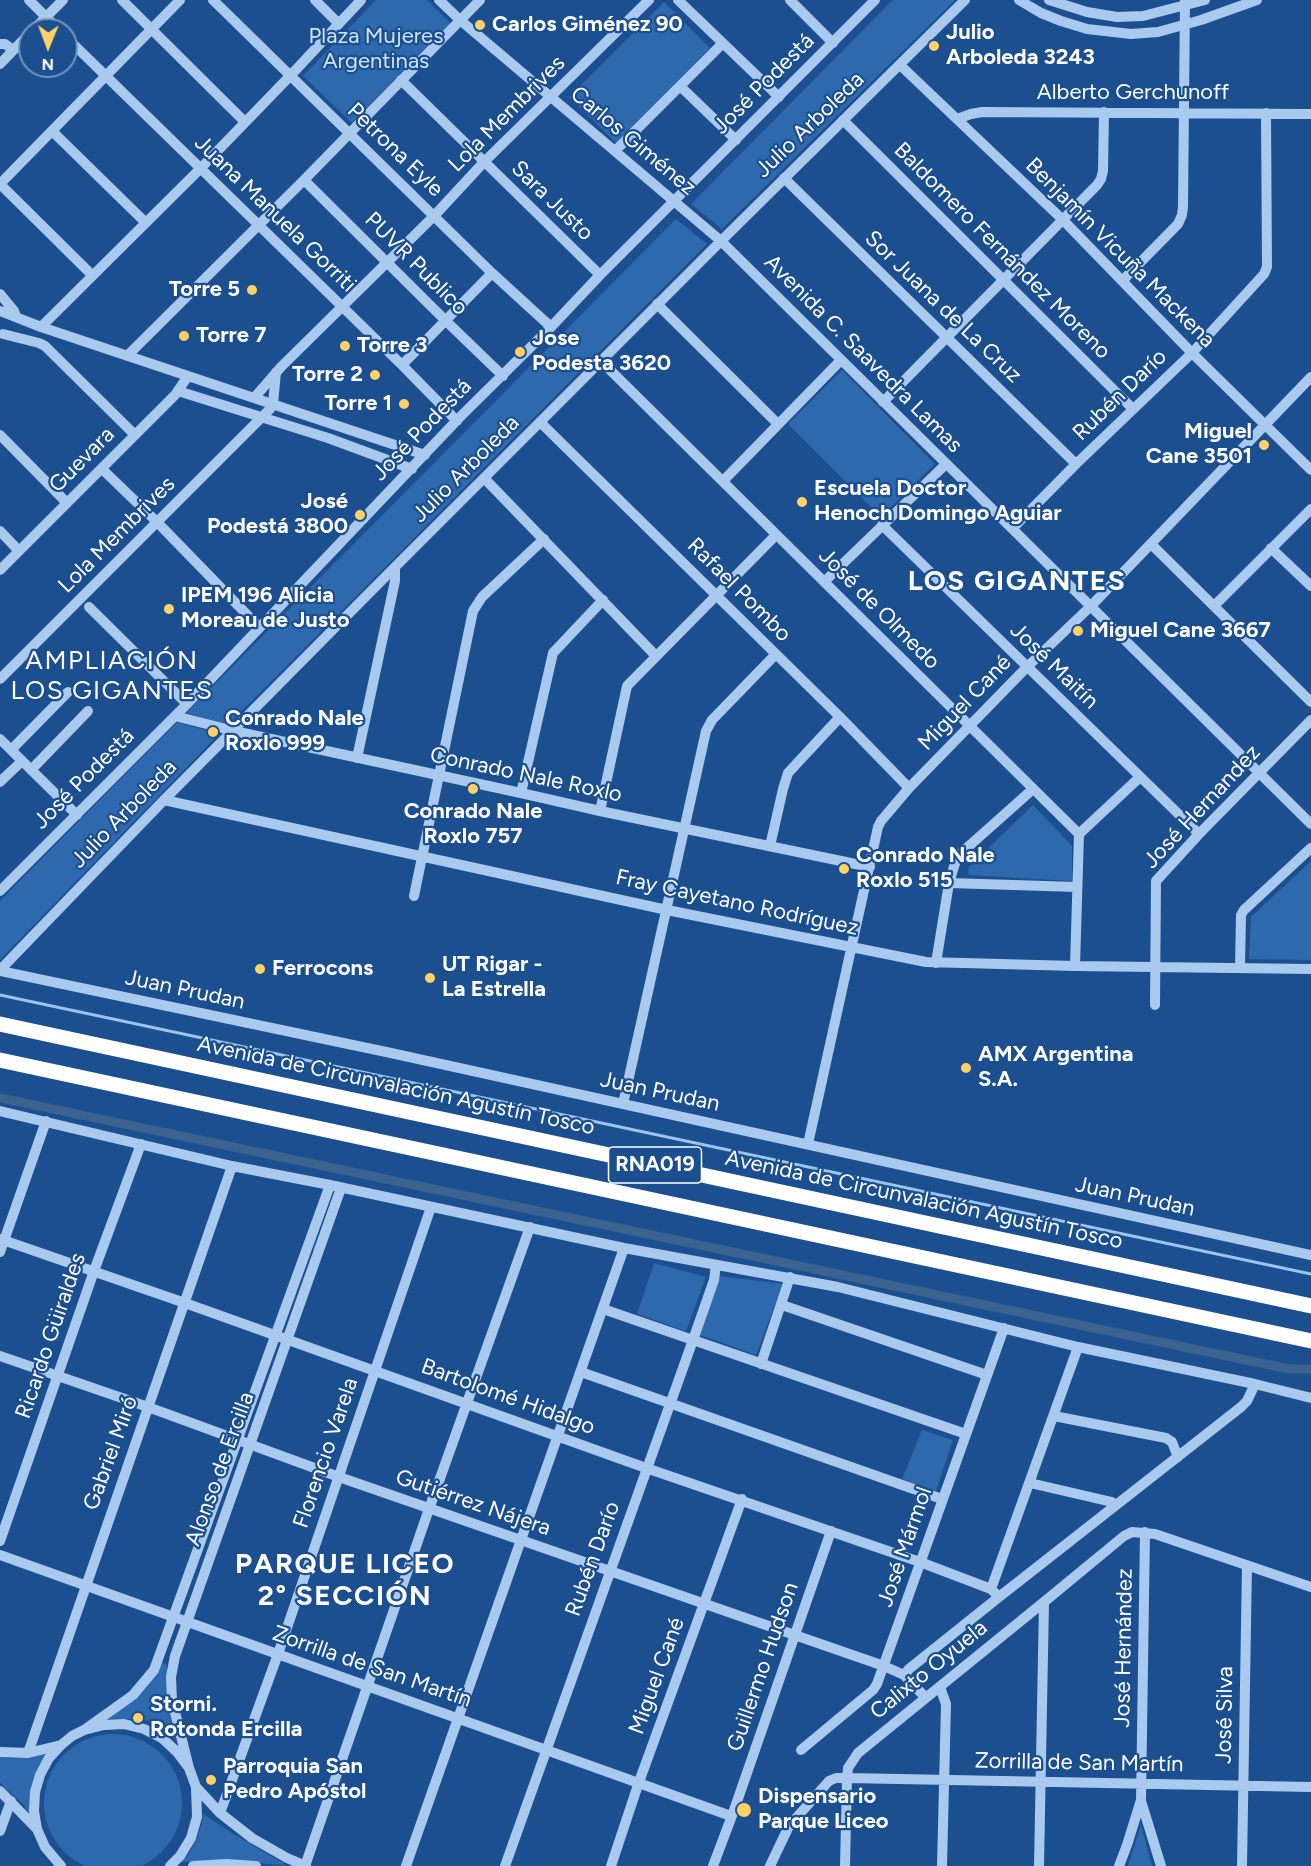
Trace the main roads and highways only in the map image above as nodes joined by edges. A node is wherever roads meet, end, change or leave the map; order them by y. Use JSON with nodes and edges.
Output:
{"nodes":[{"id":1,"x":0,"y":1024,"type":"edge"},
{"id":2,"x":0,"y":1060,"type":"edge"},
{"id":3,"x":1311,"y":1306,"type":"edge"},
{"id":4,"x":1277,"y":1334,"type":"junction"},
{"id":5,"x":1311,"y":1341,"type":"edge"},
{"id":6,"x":1311,"y":1347,"type":"edge"}],
"edges":[{"from":1,"to":3,"type":"highway","name":"Avenida de Circunvalación Agustín Tosco","number":"RNA019"},
{"from":2,"to":4,"type":"highway","number":"RNA019"},
{"from":4,"to":5,"type":"highway","number":"RNA019"},
{"from":4,"to":6,"type":"highway"}]}
